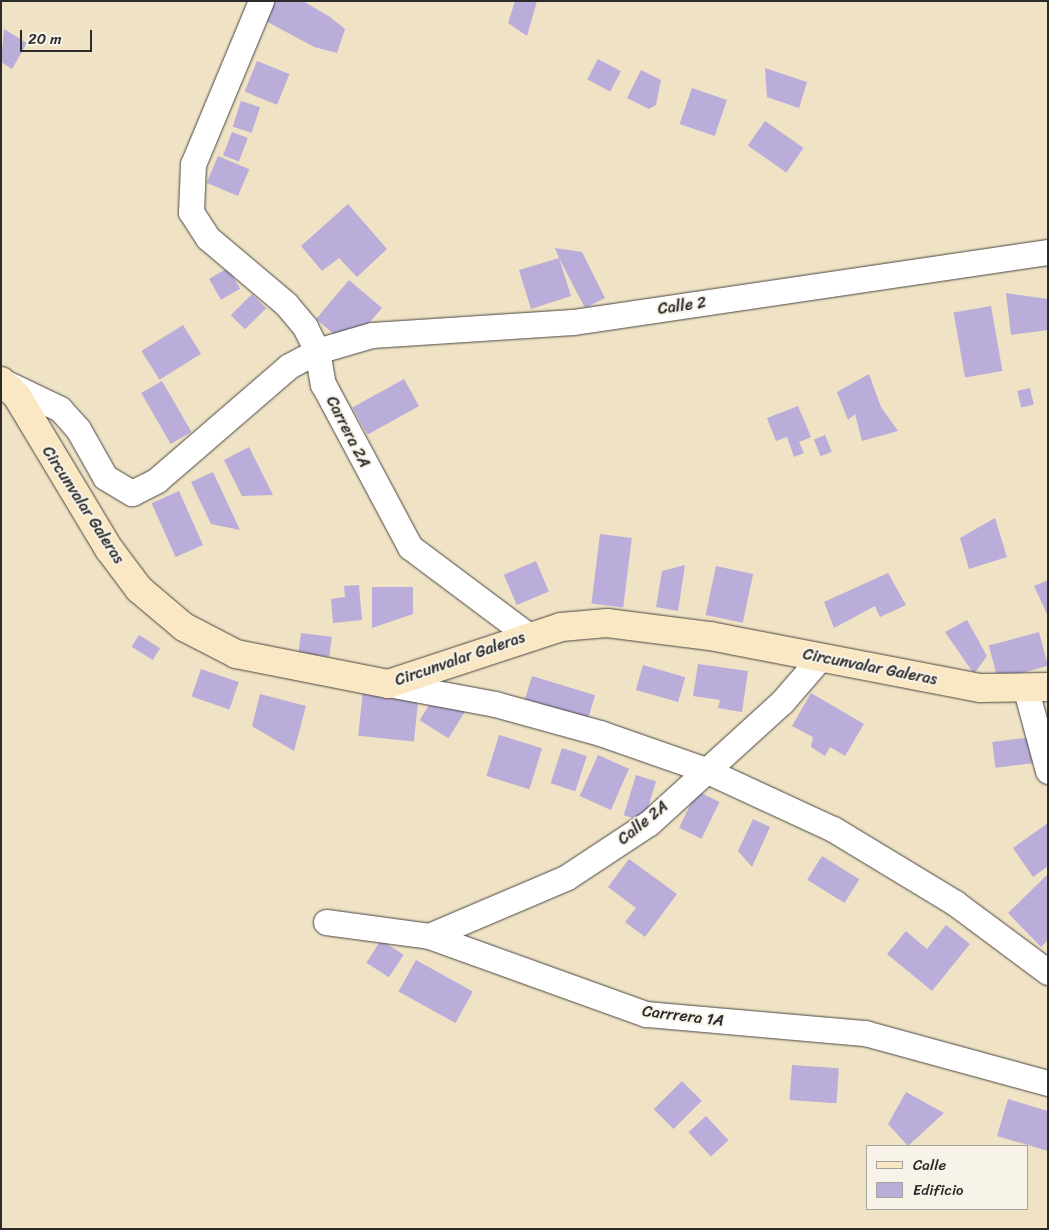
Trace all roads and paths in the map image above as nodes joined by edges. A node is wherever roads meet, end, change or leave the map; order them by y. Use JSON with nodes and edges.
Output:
{"nodes":[{"id":1,"x":261,"y":1,"type":"edge"},
{"id":2,"x":1048,"y":252,"type":"edge"},
{"id":3,"x":317,"y":351,"type":"junction"},
{"id":4,"x":3,"y":381,"type":"edge"},
{"id":5,"x":528,"y":636,"type":"junction"},
{"id":6,"x":821,"y":657,"type":"junction"},
{"id":7,"x":388,"y":684,"type":"junction"},
{"id":8,"x":1037,"y":688,"type":"edge"},
{"id":9,"x":703,"y":769,"type":"junction"},
{"id":10,"x":1048,"y":771,"type":"edge"},
{"id":11,"x":326,"y":922,"type":"dead end"},
{"id":12,"x":429,"y":936,"type":"junction"},
{"id":13,"x":1048,"y":972,"type":"edge"},
{"id":14,"x":1048,"y":1083,"type":"edge"}],
"edges":[{"from":1,"to":3,"type":"street","name":"Carrera 2A"},
{"from":2,"to":3,"type":"street","name":"Calle 2"},
{"from":3,"to":4,"type":"street","name":"Calle 2"},
{"from":3,"to":5,"type":"street","name":"Carrera 2A"},
{"from":4,"to":7,"type":"main road","name":"Circunvalar Galeras"},
{"from":5,"to":6,"type":"main road","name":"Circunvalar Galeras"},
{"from":5,"to":7,"type":"main road","name":"Circunvalar Galeras"},
{"from":6,"to":8,"type":"main road","name":"Circunvalar Galeras"},
{"from":6,"to":9,"type":"street","name":"Calle 2A"},
{"from":7,"to":9,"type":"street"},
{"from":8,"to":10,"type":"street"},
{"from":9,"to":12,"type":"street","name":"Calle 2A"},
{"from":9,"to":13,"type":"street"},
{"from":11,"to":12,"type":"street","name":"Carrrera 1A"},
{"from":12,"to":14,"type":"street","name":"Carrrera 1A"}]}
